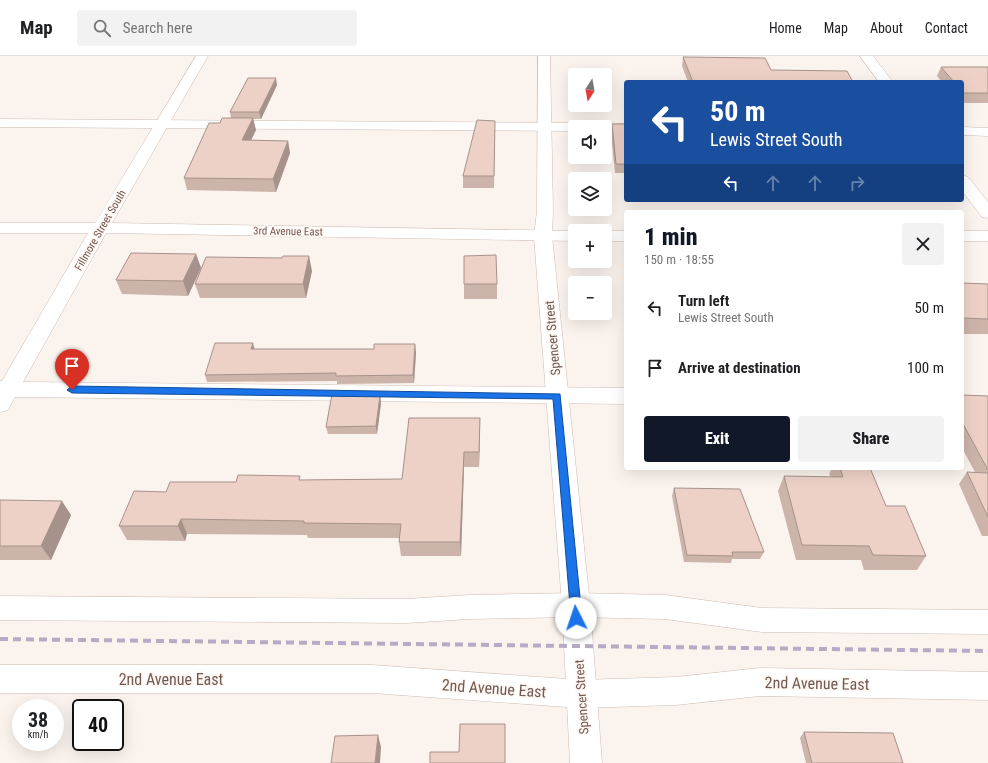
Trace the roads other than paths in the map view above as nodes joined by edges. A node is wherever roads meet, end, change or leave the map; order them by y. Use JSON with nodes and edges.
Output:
{"nodes":[{"id":1,"x":202,"y":56,"type":"edge"},
{"id":2,"x":544,"y":56,"type":"edge"},
{"id":3,"x":866,"y":56,"type":"edge"},
{"id":4,"x":884,"y":80,"type":"edge"},
{"id":5,"x":0,"y":123,"type":"edge"},
{"id":6,"x":162,"y":124,"type":"junction"},
{"id":7,"x":544,"y":127,"type":"junction"},
{"id":8,"x":568,"y":127,"type":"edge"},
{"id":9,"x":612,"y":127,"type":"edge"},
{"id":10,"x":624,"y":128,"type":"edge"},
{"id":11,"x":964,"y":131,"type":"edge"},
{"id":12,"x":988,"y":132,"type":"edge"},
{"id":13,"x":964,"y":183,"type":"edge"},
{"id":14,"x":988,"y":213,"type":"edge"},
{"id":15,"x":0,"y":228,"type":"edge"},
{"id":16,"x":100,"y":228,"type":"junction"},
{"id":17,"x":543,"y":236,"type":"junction"},
{"id":18,"x":568,"y":236,"type":"edge"},
{"id":19,"x":612,"y":236,"type":"edge"},
{"id":20,"x":624,"y":236,"type":"edge"},
{"id":21,"x":964,"y":236,"type":"edge"},
{"id":22,"x":988,"y":236,"type":"edge"},
{"id":23,"x":3,"y":394,"type":"edge"},
{"id":24,"x":557,"y":396,"type":"junction"},
{"id":25,"x":624,"y":396,"type":"edge"},
{"id":26,"x":576,"y":605,"type":"junction"},
{"id":27,"x":0,"y":608,"type":"edge"},
{"id":28,"x":988,"y":622,"type":"edge"},
{"id":29,"x":0,"y":679,"type":"edge"},
{"id":30,"x":988,"y":686,"type":"edge"},
{"id":31,"x":581,"y":694,"type":"junction"},
{"id":32,"x":586,"y":763,"type":"edge"}],
"edges":[{"from":1,"to":6,"type":"street","name":"Fillmore Street South"},
{"from":2,"to":7,"type":"street","name":"Spencer Street"},
{"from":3,"to":4,"type":"street"},
{"from":5,"to":6,"type":"lane"},
{"from":6,"to":7,"type":"lane"},
{"from":6,"to":16,"type":"street","name":"Fillmore Street South"},
{"from":7,"to":8,"type":"lane"},
{"from":7,"to":17,"type":"street","name":"Spencer Street"},
{"from":9,"to":10,"type":"lane"},
{"from":11,"to":12,"type":"lane"},
{"from":13,"to":14,"type":"street"},
{"from":15,"to":16,"type":"street","name":"3rd Avenue East"},
{"from":16,"to":17,"type":"street","name":"3rd Avenue East"},
{"from":16,"to":23,"type":"street","name":"Fillmore Street South"},
{"from":17,"to":18,"type":"street","name":"3rd Avenue East"},
{"from":17,"to":24,"type":"street","name":"Spencer Street"},
{"from":19,"to":20,"type":"street"},
{"from":21,"to":22,"type":"street"},
{"from":23,"to":24,"type":"street"},
{"from":24,"to":25,"type":"street"},
{"from":24,"to":26,"type":"street","name":"Spencer Street"},
{"from":26,"to":27,"type":"street"},
{"from":26,"to":28,"type":"street"},
{"from":26,"to":31,"type":"street","name":"Spencer Street"},
{"from":29,"to":31,"type":"street","name":"2nd Avenue East"},
{"from":30,"to":31,"type":"street","name":"2nd Avenue East"},
{"from":31,"to":32,"type":"street","name":"Spencer Street"}]}
